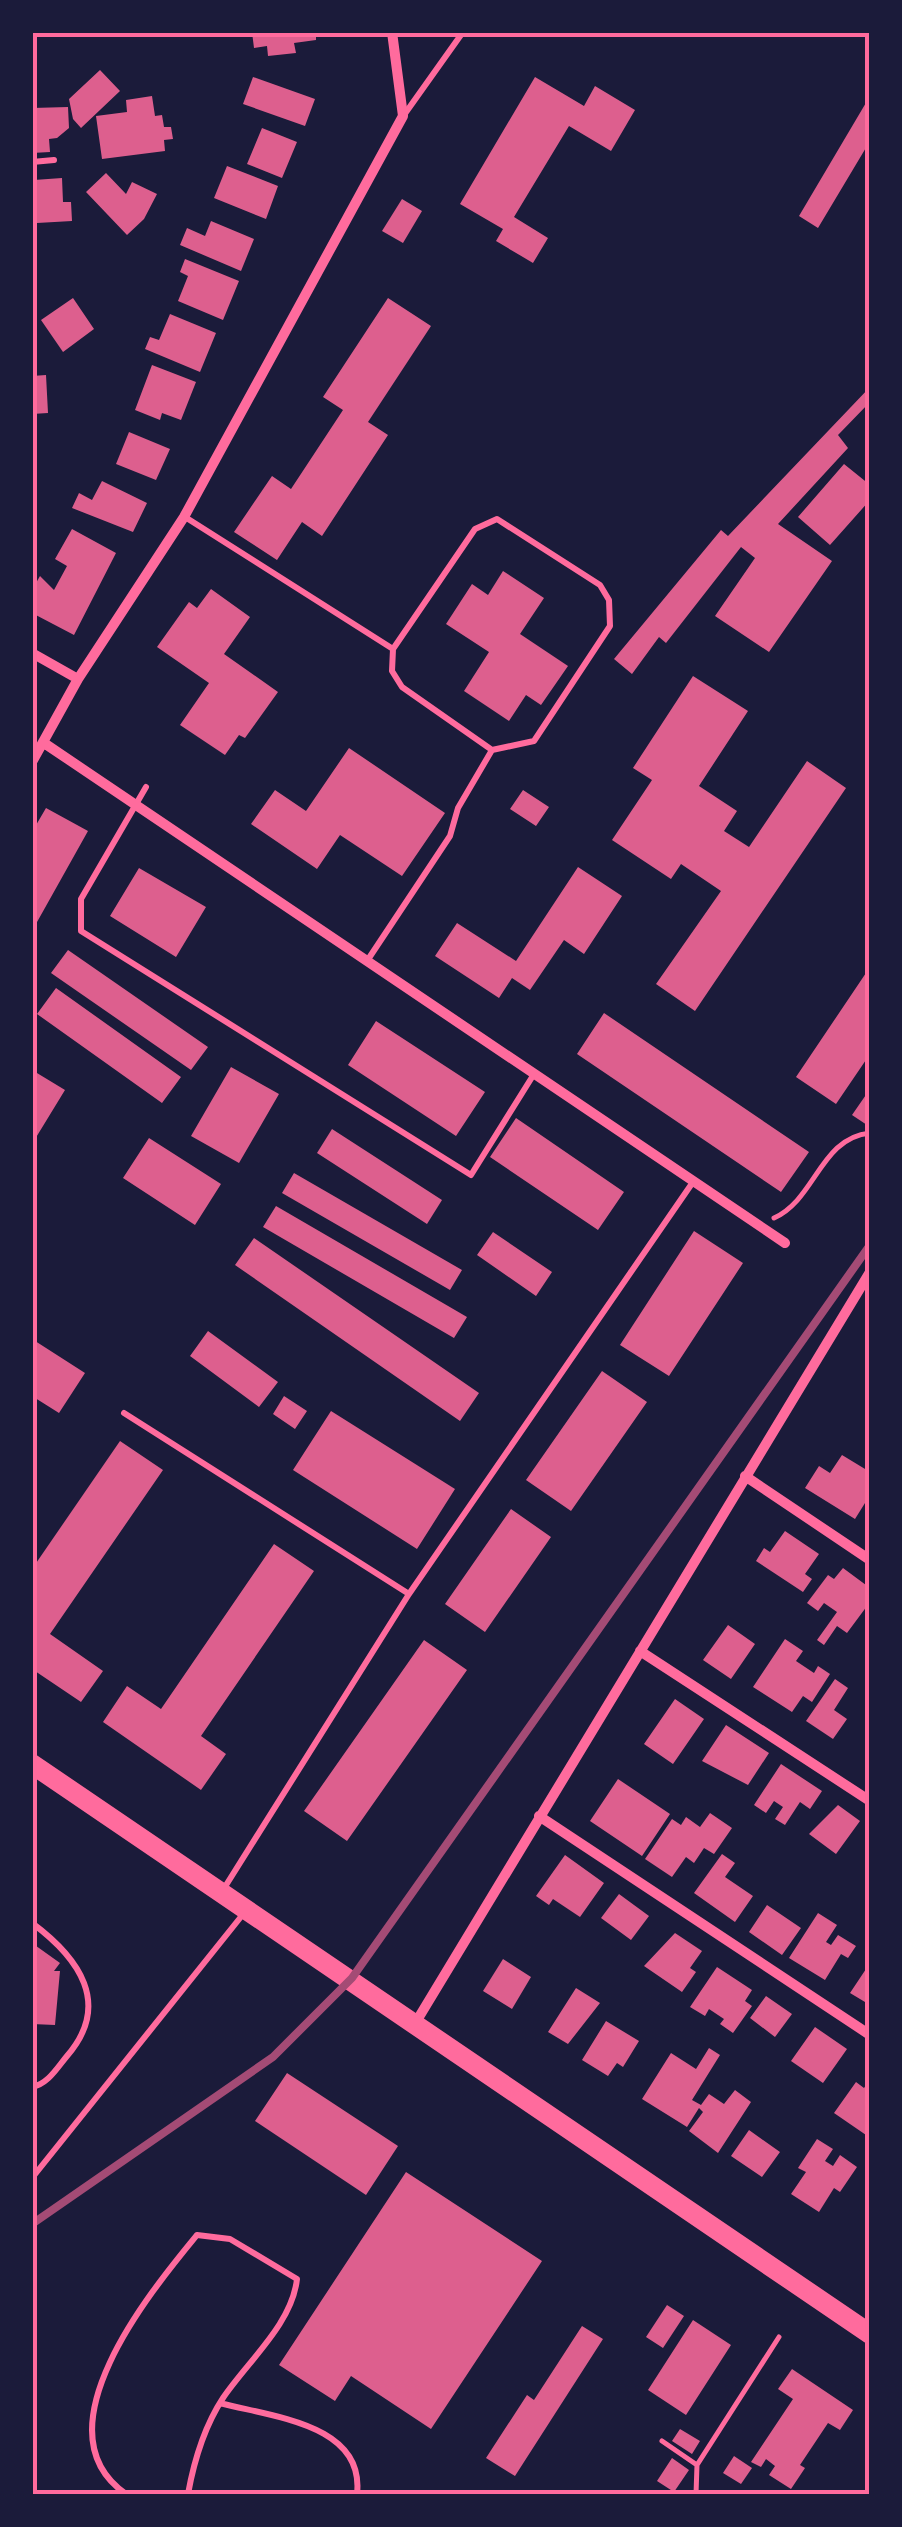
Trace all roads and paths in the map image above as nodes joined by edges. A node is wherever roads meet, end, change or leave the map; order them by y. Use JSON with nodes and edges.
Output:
{"nodes":[{"id":1,"x":392,"y":32,"type":"edge"},
{"id":2,"x":463,"y":32,"type":"edge"},
{"id":3,"x":403,"y":116,"type":"junction"},
{"id":4,"x":54,"y":160,"type":"dead end"},
{"id":5,"x":32,"y":162,"type":"edge"},
{"id":6,"x":184,"y":516,"type":"junction"},
{"id":7,"x":394,"y":650,"type":"junction"},
{"id":8,"x":32,"y":653,"type":"edge"},
{"id":9,"x":78,"y":679,"type":"junction"},
{"id":10,"x":44,"y":742,"type":"junction"},
{"id":11,"x":492,"y":750,"type":"junction"},
{"id":12,"x":32,"y":762,"type":"edge"},
{"id":13,"x":146,"y":787,"type":"dead end"},
{"id":14,"x":136,"y":804,"type":"junction"},
{"id":15,"x":367,"y":961,"type":"junction"},
{"id":16,"x":534,"y":1074,"type":"junction"},
{"id":17,"x":870,"y":1134,"type":"edge"},
{"id":18,"x":694,"y":1182,"type":"junction"},
{"id":19,"x":757,"y":1225,"type":"junction"},
{"id":20,"x":785,"y":1243,"type":"dead end"},
{"id":21,"x":870,"y":1272,"type":"edge"},
{"id":22,"x":858,"y":1286,"type":"junction"},
{"id":23,"x":870,"y":1293,"type":"edge"},
{"id":24,"x":124,"y":1413,"type":"dead end"},
{"id":25,"x":745,"y":1476,"type":"junction"},
{"id":26,"x":870,"y":1560,"type":"edge"},
{"id":27,"x":409,"y":1594,"type":"junction"},
{"id":28,"x":640,"y":1651,"type":"junction"},
{"id":29,"x":32,"y":1764,"type":"edge"},
{"id":30,"x":870,"y":1801,"type":"edge"},
{"id":31,"x":540,"y":1816,"type":"junction"},
{"id":32,"x":223,"y":1891,"type":"junction"},
{"id":33,"x":248,"y":1908,"type":"junction"},
{"id":34,"x":32,"y":1924,"type":"edge"},
{"id":35,"x":416,"y":2022,"type":"junction"},
{"id":36,"x":870,"y":2035,"type":"edge"},
{"id":37,"x":32,"y":2087,"type":"edge"},
{"id":38,"x":32,"y":2178,"type":"edge"},
{"id":39,"x":870,"y":2334,"type":"edge"},
{"id":40,"x":779,"y":2337,"type":"dead end"},
{"id":41,"x":220,"y":2402,"type":"junction"},
{"id":42,"x":662,"y":2441,"type":"dead end"},
{"id":43,"x":697,"y":2465,"type":"junction"},
{"id":44,"x":126,"y":2494,"type":"edge"},
{"id":45,"x":188,"y":2494,"type":"edge"},
{"id":46,"x":358,"y":2494,"type":"edge"},
{"id":47,"x":696,"y":2494,"type":"edge"}],
"edges":[{"from":1,"to":3,"type":"street"},
{"from":2,"to":3,"type":"lane"},
{"from":3,"to":6,"type":"street"},
{"from":4,"to":5,"type":"lane"},
{"from":6,"to":7,"type":"lane"},
{"from":6,"to":9,"type":"street"},
{"from":7,"to":11,"type":"lane"},
{"from":7,"to":11,"type":"lane"},
{"from":8,"to":9,"type":"street"},
{"from":9,"to":10,"type":"street"},
{"from":10,"to":12,"type":"street"},
{"from":10,"to":14,"type":"street"},
{"from":11,"to":15,"type":"lane"},
{"from":13,"to":14,"type":"lane"},
{"from":14,"to":15,"type":"street"},
{"from":14,"to":16,"type":"lane"},
{"from":15,"to":16,"type":"street"},
{"from":16,"to":18,"type":"street"},
{"from":17,"to":19,"type":"path"},
{"from":18,"to":19,"type":"street"},
{"from":18,"to":27,"type":"lane"},
{"from":19,"to":20,"type":"street"},
{"from":21,"to":22,"type":"street"},
{"from":22,"to":23,"type":"street"},
{"from":22,"to":25,"type":"street"},
{"from":24,"to":27,"type":"lane"},
{"from":25,"to":26,"type":"street"},
{"from":25,"to":28,"type":"street"},
{"from":27,"to":32,"type":"lane"},
{"from":28,"to":30,"type":"street"},
{"from":28,"to":31,"type":"street"},
{"from":29,"to":32,"type":"highway"},
{"from":31,"to":35,"type":"street"},
{"from":31,"to":36,"type":"street"},
{"from":32,"to":33,"type":"highway"},
{"from":33,"to":35,"type":"highway"},
{"from":33,"to":38,"type":"lane"},
{"from":34,"to":37,"type":"lane"},
{"from":35,"to":39,"type":"highway"},
{"from":40,"to":43,"type":"path"},
{"from":41,"to":44,"type":"lane"},
{"from":41,"to":45,"type":"lane"},
{"from":41,"to":46,"type":"lane"},
{"from":42,"to":43,"type":"path"},
{"from":43,"to":47,"type":"path"}]}
